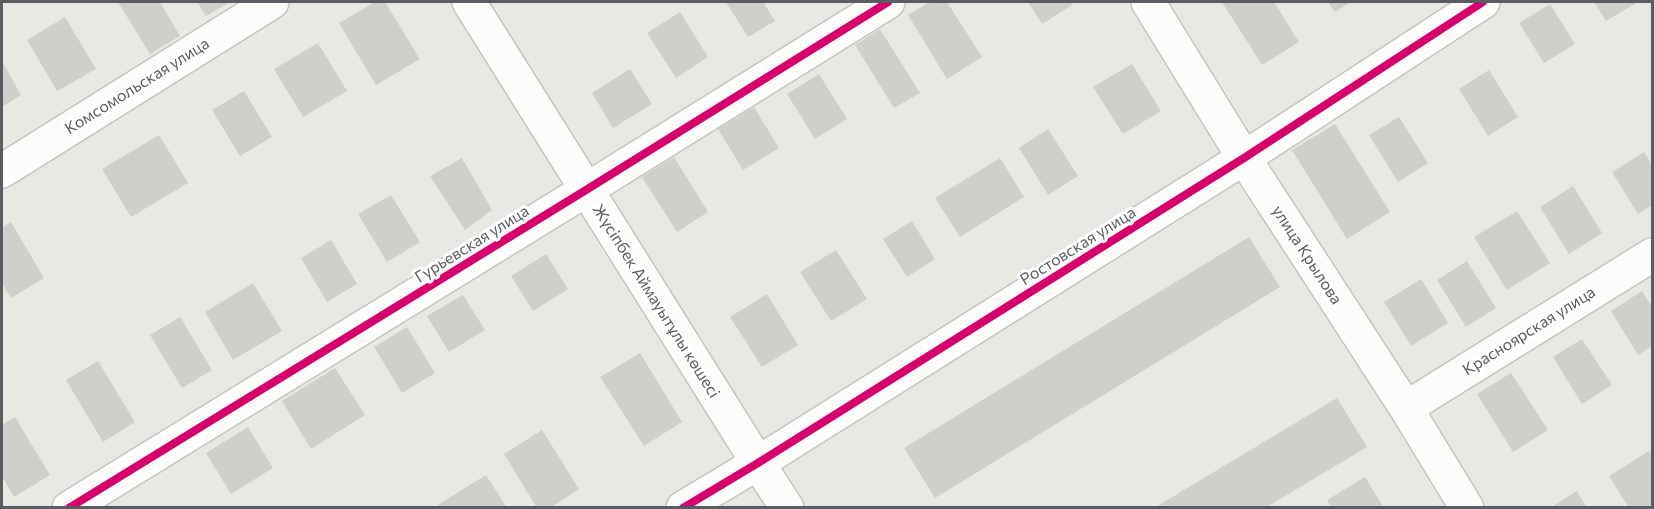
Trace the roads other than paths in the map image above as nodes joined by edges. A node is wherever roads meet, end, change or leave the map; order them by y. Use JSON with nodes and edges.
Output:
{"nodes":[{"id":1,"x":272,"y":2,"type":"edge"},
{"id":2,"x":469,"y":2,"type":"edge"},
{"id":3,"x":888,"y":2,"type":"edge"},
{"id":4,"x":1148,"y":2,"type":"edge"},
{"id":5,"x":1483,"y":2,"type":"edge"},
{"id":6,"x":1244,"y":158,"type":"junction"},
{"id":7,"x":2,"y":171,"type":"edge"},
{"id":8,"x":586,"y":190,"type":"junction"},
{"id":9,"x":1653,"y":255,"type":"edge"},
{"id":10,"x":1406,"y":408,"type":"junction"},
{"id":11,"x":758,"y":463,"type":"junction"},
{"id":12,"x":69,"y":507,"type":"edge"},
{"id":13,"x":683,"y":507,"type":"edge"},
{"id":14,"x":787,"y":507,"type":"edge"},
{"id":15,"x":1467,"y":507,"type":"edge"}],
"edges":[{"from":1,"to":7,"type":"street","name":"Комсомольская улица"},
{"from":2,"to":8,"type":"street","name":"Жүсіпбек Аймауытұлы көшесі"},
{"from":3,"to":8,"type":"street","name":"Гурьевская улица"},
{"from":4,"to":6,"type":"street","name":"улица Крылова"},
{"from":5,"to":6,"type":"street","name":"Ростовская улица"},
{"from":6,"to":10,"type":"street","name":"улица Крылова"},
{"from":6,"to":11,"type":"street","name":"Ростовская улица"},
{"from":8,"to":11,"type":"street","name":"Жүсіпбек Аймауытұлы көшесі"},
{"from":8,"to":12,"type":"street","name":"Гурьевская улица"},
{"from":9,"to":10,"type":"street","name":"Красноярская улица"},
{"from":10,"to":15,"type":"street","name":"улица Крылова"},
{"from":11,"to":13,"type":"street","name":"Ростовская улица"},
{"from":11,"to":14,"type":"street","name":"Жүсіпбек Аймауытұлы көшесі"}]}
